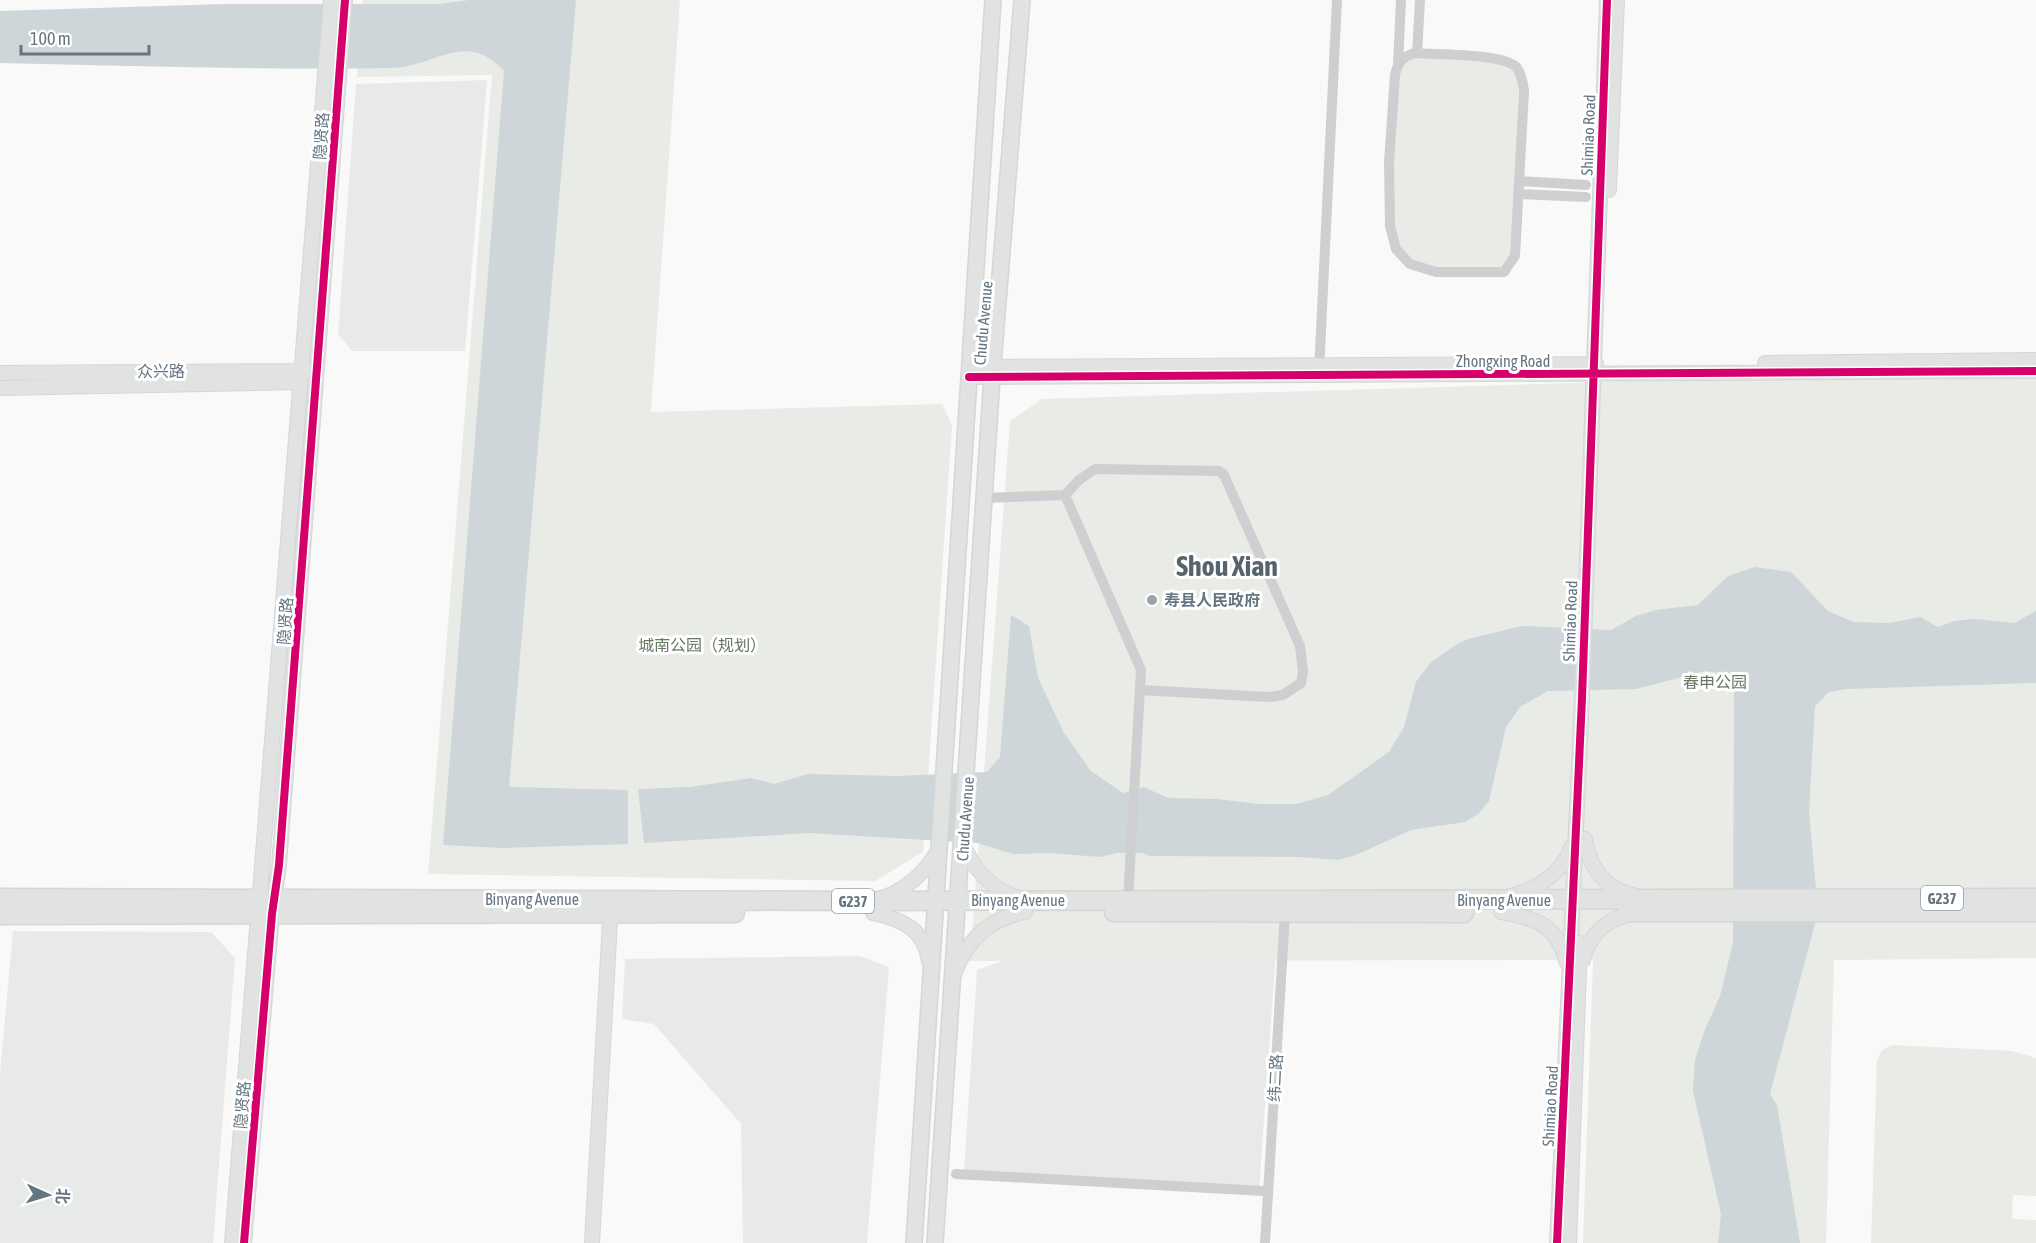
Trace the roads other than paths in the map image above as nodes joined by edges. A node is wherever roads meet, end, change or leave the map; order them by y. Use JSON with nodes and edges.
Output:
{"nodes":[{"id":1,"x":331,"y":0,"type":"edge"},
{"id":2,"x":345,"y":0,"type":"edge"},
{"id":3,"x":993,"y":0,"type":"edge"},
{"id":4,"x":1022,"y":0,"type":"edge"},
{"id":5,"x":1337,"y":0,"type":"edge"},
{"id":6,"x":1401,"y":0,"type":"edge"},
{"id":7,"x":1420,"y":0,"type":"edge"},
{"id":8,"x":1607,"y":0,"type":"edge"},
{"id":9,"x":1617,"y":0,"type":"edge"},
{"id":10,"x":1417,"y":53,"type":"junction"},
{"id":11,"x":1398,"y":64,"type":"junction"},
{"id":12,"x":1519,"y":181,"type":"junction"},
{"id":13,"x":1586,"y":185,"type":"dead end"},
{"id":14,"x":1518,"y":194,"type":"junction"},
{"id":15,"x":1586,"y":197,"type":"dead end"},
{"id":16,"x":2036,"y":360,"type":"edge"},
{"id":17,"x":1595,"y":368,"type":"junction"},
{"id":18,"x":1319,"y":370,"type":"junction"},
{"id":19,"x":319,"y":371,"type":"junction"},
{"id":20,"x":2036,"y":371,"type":"edge"},
{"id":21,"x":0,"y":372,"type":"edge"},
{"id":22,"x":970,"y":372,"type":"junction"},
{"id":23,"x":301,"y":376,"type":"junction"},
{"id":24,"x":992,"y":377,"type":"junction"},
{"id":25,"x":0,"y":388,"type":"edge"},
{"id":26,"x":1065,"y":495,"type":"junction"},
{"id":27,"x":984,"y":498,"type":"junction"},
{"id":28,"x":1140,"y":690,"type":"junction"},
{"id":29,"x":1580,"y":838,"type":"junction"},
{"id":30,"x":964,"y":842,"type":"junction"},
{"id":31,"x":939,"y":846,"type":"junction"},
{"id":32,"x":0,"y":898,"type":"edge"},
{"id":33,"x":2036,"y":898,"type":"edge"},
{"id":34,"x":1128,"y":900,"type":"junction"},
{"id":35,"x":1848,"y":905,"type":"junction"},
{"id":36,"x":266,"y":906,"type":"junction"},
{"id":37,"x":611,"y":906,"type":"junction"},
{"id":38,"x":935,"y":906,"type":"junction"},
{"id":39,"x":959,"y":906,"type":"junction"},
{"id":40,"x":1027,"y":906,"type":"junction"},
{"id":41,"x":1498,"y":906,"type":"junction"},
{"id":42,"x":1577,"y":906,"type":"junction"},
{"id":43,"x":1649,"y":906,"type":"junction"},
{"id":44,"x":872,"y":907,"type":"junction"},
{"id":45,"x":2036,"y":912,"type":"edge"},
{"id":46,"x":1285,"y":914,"type":"junction"},
{"id":47,"x":0,"y":915,"type":"edge"},
{"id":48,"x":954,"y":974,"type":"junction"},
{"id":49,"x":931,"y":975,"type":"junction"},
{"id":50,"x":1574,"y":979,"type":"junction"},
{"id":51,"x":923,"y":1106,"type":"junction"},
{"id":52,"x":945,"y":1107,"type":"junction"},
{"id":53,"x":919,"y":1165,"type":"junction"},
{"id":54,"x":941,"y":1166,"type":"junction"},
{"id":55,"x":956,"y":1174,"type":"dead end"},
{"id":56,"x":1263,"y":1191,"type":"dead end"},
{"id":57,"x":232,"y":1243,"type":"edge"},
{"id":58,"x":244,"y":1243,"type":"edge"},
{"id":59,"x":592,"y":1243,"type":"edge"},
{"id":60,"x":914,"y":1243,"type":"edge"},
{"id":61,"x":935,"y":1243,"type":"edge"},
{"id":62,"x":1265,"y":1243,"type":"edge"},
{"id":63,"x":1557,"y":1243,"type":"edge"},
{"id":64,"x":1569,"y":1243,"type":"edge"}],
"edges":[{"from":1,"to":23,"type":"street","name":"隐贤路"},
{"from":2,"to":19,"type":"street","name":"隐贤路"},
{"from":3,"to":22,"type":"main road","name":"Chudu Avenue"},
{"from":4,"to":24,"type":"main road","name":"Chudu Avenue"},
{"from":5,"to":18,"type":"street"},
{"from":6,"to":11,"type":"street"},
{"from":7,"to":10,"type":"street"},
{"from":8,"to":17,"type":"street","name":"Shimiao Road"},
{"from":9,"to":17,"type":"street","name":"Shimiao Road"},
{"from":10,"to":11,"type":"street"},
{"from":10,"to":12,"type":"street"},
{"from":11,"to":14,"type":"street"},
{"from":12,"to":13,"type":"street"},
{"from":12,"to":14,"type":"street"},
{"from":14,"to":15,"type":"street"},
{"from":16,"to":17,"type":"street","name":"Zhongxing Road"},
{"from":17,"to":18,"type":"street","name":"Zhongxing Road"},
{"from":17,"to":20,"type":"street","name":"Zhongxing Road"},
{"from":17,"to":29,"type":"street","name":"Shimiao Road"},
{"from":18,"to":22,"type":"street","name":"Zhongxing Road"},
{"from":18,"to":24,"type":"street","name":"Zhongxing Road"},
{"from":19,"to":23,"type":"street","name":"众兴路"},
{"from":19,"to":36,"type":"street","name":"隐贤路"},
{"from":21,"to":23,"type":"street","name":"众兴路"},
{"from":22,"to":24,"type":"street","name":"Zhongxing Road"},
{"from":22,"to":31,"type":"main road","name":"Chudu Avenue"},
{"from":23,"to":25,"type":"street","name":"众兴路"},
{"from":23,"to":36,"type":"street","name":"隐贤路"},
{"from":24,"to":27,"type":"main road","name":"Chudu Avenue"},
{"from":26,"to":27,"type":"street"},
{"from":26,"to":28,"type":"street"},
{"from":26,"to":28,"type":"street"},
{"from":27,"to":30,"type":"main road","name":"Chudu Avenue"},
{"from":28,"to":34,"type":"street"},
{"from":29,"to":41,"type":"street"},
{"from":29,"to":42,"type":"street","name":"Shimiao Road"},
{"from":29,"to":43,"type":"street"},
{"from":30,"to":39,"type":"main road","name":"Chudu Avenue"},
{"from":30,"to":40,"type":"street"},
{"from":31,"to":38,"type":"main road","name":"Chudu Avenue"},
{"from":31,"to":44,"type":"street"},
{"from":32,"to":36,"type":"highway","name":"Binyang Avenue","number":"G237"},
{"from":33,"to":35,"type":"highway","name":"Binyang Avenue","number":"G237"},
{"from":34,"to":40,"type":"highway","name":"Binyang Avenue","number":"G237"},
{"from":34,"to":41,"type":"highway","name":"Binyang Avenue","number":"G237"},
{"from":35,"to":43,"type":"highway","name":"Binyang Avenue","number":"G237"},
{"from":35,"to":45,"type":"highway","name":"Binyang Avenue","number":"G237"},
{"from":36,"to":37,"type":"highway","name":"Binyang Avenue","number":"G237"},
{"from":36,"to":47,"type":"highway","name":"Binyang Avenue","number":"G237"},
{"from":36,"to":57,"type":"street","name":"隐贤路"},
{"from":36,"to":58,"type":"street","name":"隐贤路"},
{"from":37,"to":44,"type":"highway","name":"Binyang Avenue","number":"G237"},
{"from":37,"to":59,"type":"street"},
{"from":38,"to":39,"type":"highway","name":"Binyang Avenue","number":"G237"},
{"from":38,"to":44,"type":"highway","name":"Binyang Avenue","number":"G237"},
{"from":38,"to":49,"type":"main road","name":"Chudu Avenue"},
{"from":39,"to":40,"type":"highway","name":"Binyang Avenue","number":"G237"},
{"from":39,"to":48,"type":"main road","name":"Chudu Avenue"},
{"from":40,"to":46,"type":"highway","name":"Binyang Avenue","number":"G237"},
{"from":40,"to":48,"type":"street"},
{"from":41,"to":42,"type":"highway","name":"Binyang Avenue","number":"G237"},
{"from":41,"to":46,"type":"highway","name":"Binyang Avenue","number":"G237"},
{"from":41,"to":50,"type":"street"},
{"from":42,"to":43,"type":"highway","name":"Binyang Avenue","number":"G237"},
{"from":42,"to":50,"type":"street","name":"Shimiao Road"},
{"from":43,"to":50,"type":"street"},
{"from":44,"to":49,"type":"street"},
{"from":46,"to":62,"type":"street","name":"纬二路"},
{"from":48,"to":52,"type":"main road","name":"Chudu Avenue"},
{"from":49,"to":51,"type":"main road","name":"Chudu Avenue"},
{"from":50,"to":63,"type":"street","name":"Shimiao Road"},
{"from":50,"to":64,"type":"street","name":"Shimiao Road"},
{"from":51,"to":52,"type":"street"},
{"from":51,"to":53,"type":"main road","name":"Chudu Avenue"},
{"from":52,"to":54,"type":"main road","name":"Chudu Avenue"},
{"from":53,"to":54,"type":"street"},
{"from":53,"to":60,"type":"main road","name":"Chudu Avenue"},
{"from":54,"to":61,"type":"main road","name":"Chudu Avenue"},
{"from":55,"to":56,"type":"street"}]}
